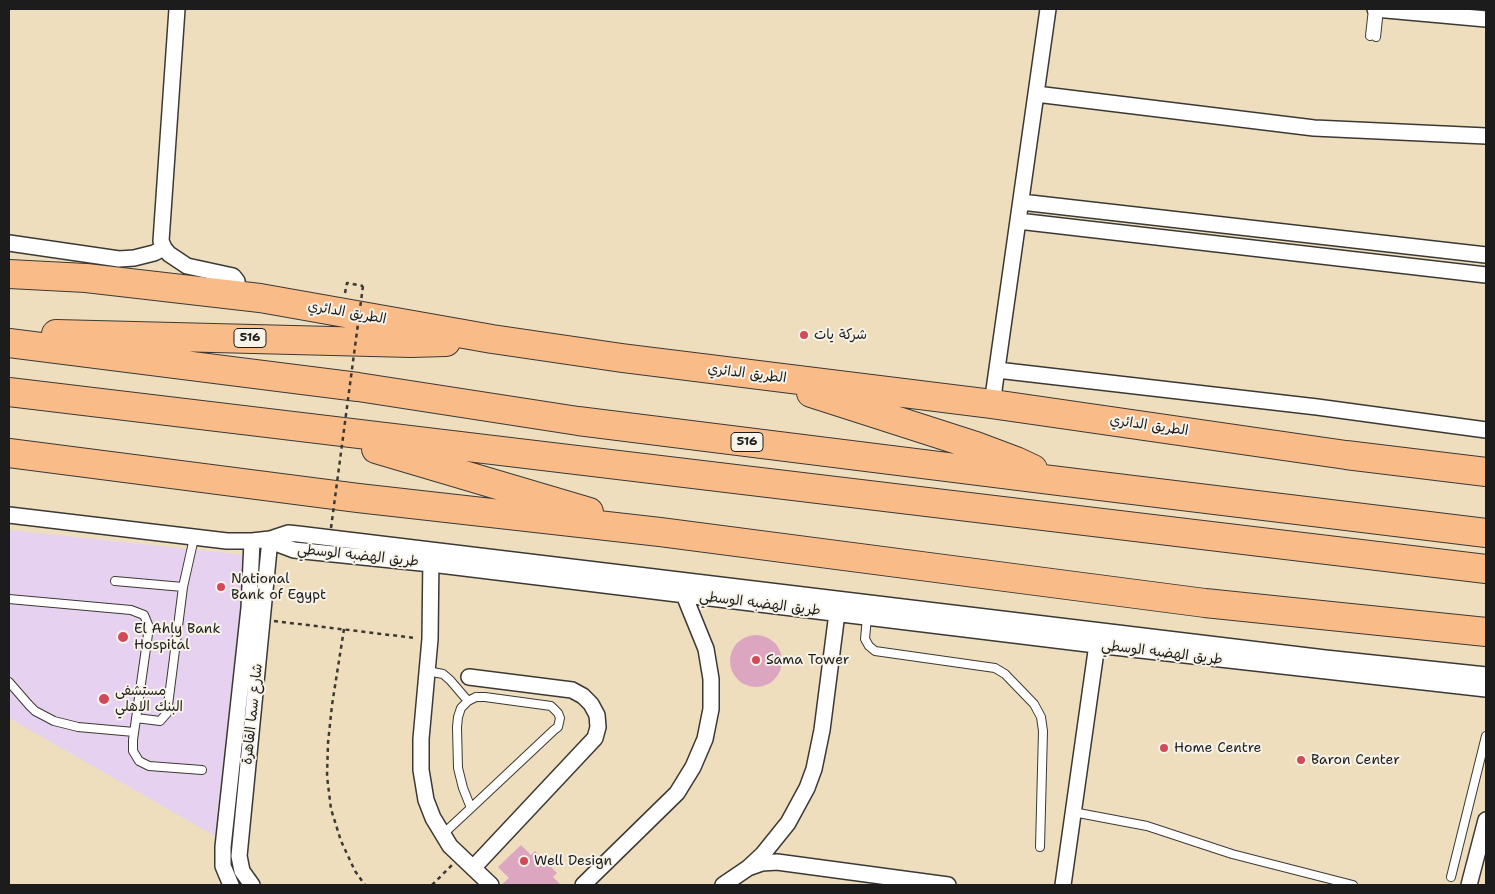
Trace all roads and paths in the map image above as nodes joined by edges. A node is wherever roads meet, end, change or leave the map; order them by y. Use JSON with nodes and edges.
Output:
{"nodes":[{"id":1,"x":177,"y":9,"type":"edge"},
{"id":2,"x":1048,"y":9,"type":"edge"},
{"id":3,"x":1376,"y":9,"type":"edge"},
{"id":4,"x":1486,"y":18,"type":"edge"},
{"id":5,"x":1373,"y":36,"type":"dead end"},
{"id":6,"x":1036,"y":94,"type":"junction"},
{"id":7,"x":1486,"y":136,"type":"edge"},
{"id":8,"x":1021,"y":202,"type":"junction"},
{"id":9,"x":1135,"y":215,"type":"junction"},
{"id":10,"x":1018,"y":222,"type":"junction"},
{"id":11,"x":1293,"y":233,"type":"junction"},
{"id":12,"x":1133,"y":234,"type":"junction"},
{"id":13,"x":9,"y":243,"type":"edge"},
{"id":14,"x":164,"y":248,"type":"junction"},
{"id":15,"x":1290,"y":253,"type":"junction"},
{"id":16,"x":1480,"y":254,"type":"edge"},
{"id":17,"x":9,"y":274,"type":"edge"},
{"id":18,"x":1479,"y":274,"type":"edge"},
{"id":19,"x":347,"y":283,"type":"dead end"},
{"id":20,"x":238,"y":295,"type":"junction"},
{"id":21,"x":422,"y":326,"type":"junction"},
{"id":22,"x":9,"y":336,"type":"edge"},
{"id":23,"x":234,"y":338,"type":"junction"},
{"id":24,"x":492,"y":339,"type":"junction"},
{"id":25,"x":9,"y":343,"type":"edge"},
{"id":26,"x":997,"y":370,"type":"junction"},
{"id":27,"x":760,"y":376,"type":"junction"},
{"id":28,"x":9,"y":392,"type":"edge"},
{"id":29,"x":992,"y":404,"type":"junction"},
{"id":30,"x":301,"y":427,"type":"junction"},
{"id":31,"x":1486,"y":430,"type":"edge"},
{"id":32,"x":9,"y":453,"type":"edge"},
{"id":33,"x":1486,"y":472,"type":"edge"},
{"id":34,"x":1059,"y":482,"type":"junction"},
{"id":35,"x":9,"y":515,"type":"edge"},
{"id":36,"x":331,"y":528,"type":"dead end"},
{"id":37,"x":660,"y":532,"type":"junction"},
{"id":38,"x":1486,"y":533,"type":"edge"},
{"id":39,"x":194,"y":538,"type":"junction"},
{"id":40,"x":270,"y":539,"type":"junction"},
{"id":41,"x":252,"y":541,"type":"junction"},
{"id":42,"x":431,"y":557,"type":"junction"},
{"id":43,"x":1486,"y":569,"type":"edge"},
{"id":44,"x":115,"y":581,"type":"dead end"},
{"id":45,"x":183,"y":587,"type":"junction"},
{"id":46,"x":684,"y":595,"type":"junction"},
{"id":47,"x":767,"y":597,"type":"junction"},
{"id":48,"x":9,"y":599,"type":"edge"},
{"id":49,"x":249,"y":608,"type":"junction"},
{"id":50,"x":837,"y":613,"type":"junction"},
{"id":51,"x":264,"y":614,"type":"junction"},
{"id":52,"x":867,"y":617,"type":"junction"},
{"id":53,"x":344,"y":629,"type":"junction"},
{"id":54,"x":1486,"y":632,"type":"edge"},
{"id":55,"x":1097,"y":638,"type":"junction"},
{"id":56,"x":430,"y":640,"type":"junction"},
{"id":57,"x":427,"y":671,"type":"junction"},
{"id":58,"x":1486,"y":675,"type":"edge"},
{"id":59,"x":469,"y":677,"type":"dead end"},
{"id":60,"x":9,"y":682,"type":"edge"},
{"id":61,"x":1486,"y":689,"type":"edge"},
{"id":62,"x":468,"y":701,"type":"junction"},
{"id":63,"x":136,"y":718,"type":"junction"},
{"id":64,"x":134,"y":732,"type":"junction"},
{"id":65,"x":1486,"y":736,"type":"edge"},
{"id":66,"x":202,"y":770,"type":"dead end"},
{"id":67,"x":470,"y":808,"type":"junction"},
{"id":68,"x":1073,"y":812,"type":"junction"},
{"id":69,"x":1486,"y":822,"type":"edge"},
{"id":70,"x":442,"y":835,"type":"junction"},
{"id":71,"x":223,"y":847,"type":"junction"},
{"id":72,"x":1040,"y":847,"type":"dead end"},
{"id":73,"x":240,"y":848,"type":"junction"},
{"id":74,"x":460,"y":856,"type":"junction"},
{"id":75,"x":473,"y":868,"type":"junction"},
{"id":76,"x":748,"y":868,"type":"junction"},
{"id":77,"x":1451,"y":876,"type":"dead end"},
{"id":78,"x":231,"y":885,"type":"edge"},
{"id":79,"x":252,"y":885,"type":"edge"},
{"id":80,"x":365,"y":885,"type":"edge"},
{"id":81,"x":432,"y":885,"type":"edge"},
{"id":82,"x":491,"y":885,"type":"edge"},
{"id":83,"x":583,"y":885,"type":"edge"},
{"id":84,"x":723,"y":885,"type":"edge"},
{"id":85,"x":948,"y":885,"type":"edge"},
{"id":86,"x":1063,"y":885,"type":"edge"},
{"id":87,"x":1353,"y":885,"type":"edge"},
{"id":88,"x":1469,"y":885,"type":"edge"}],
"edges":[{"from":1,"to":14,"type":"street"},
{"from":2,"to":6,"type":"street"},
{"from":3,"to":4,"type":"street"},
{"from":3,"to":5,"type":"lane"},
{"from":6,"to":7,"type":"street"},
{"from":6,"to":8,"type":"street"},
{"from":8,"to":9,"type":"street"},
{"from":8,"to":10,"type":"street"},
{"from":9,"to":11,"type":"street"},
{"from":9,"to":12,"type":"street"},
{"from":10,"to":12,"type":"street"},
{"from":10,"to":26,"type":"street"},
{"from":11,"to":15,"type":"street"},
{"from":11,"to":16,"type":"street"},
{"from":12,"to":15,"type":"street"},
{"from":13,"to":14,"type":"street"},
{"from":14,"to":20,"type":"street"},
{"from":15,"to":18,"type":"street"},
{"from":16,"to":18,"type":"street"},
{"from":17,"to":20,"type":"highway","name":"الطريق الدائري","number":"516"},
{"from":19,"to":36,"type":"path","bridge":true},
{"from":20,"to":21,"type":"highway","name":"الطريق الدائري","number":"516"},
{"from":21,"to":23,"type":"highway","number":"516"},
{"from":21,"to":24,"type":"highway","name":"الطريق الدائري","number":"516"},
{"from":22,"to":23,"type":"highway","number":"516"},
{"from":23,"to":24,"type":"highway","number":"516"},
{"from":24,"to":27,"type":"highway","name":"الطريق الدائري","number":"516"},
{"from":25,"to":34,"type":"highway","number":"516"},
{"from":26,"to":29,"type":"street"},
{"from":26,"to":31,"type":"street"},
{"from":27,"to":29,"type":"highway","name":"الطريق الدائري","number":"516"},
{"from":27,"to":34,"type":"highway","number":"516"},
{"from":28,"to":30,"type":"highway"},
{"from":29,"to":33,"type":"highway","name":"الطريق الدائري","number":"516"},
{"from":30,"to":37,"type":"highway"},
{"from":30,"to":43,"type":"highway"},
{"from":32,"to":37,"type":"highway"},
{"from":34,"to":38,"type":"highway","number":"516"},
{"from":35,"to":39,"type":"street","name":"طريق الهضبه الوسطي"},
{"from":37,"to":54,"type":"highway"},
{"from":39,"to":41,"type":"street","name":"طريق الهضبه الوسطي"},
{"from":39,"to":45,"type":"lane"},
{"from":40,"to":41,"type":"street","name":"طريق الهضبه الوسطي"},
{"from":40,"to":42,"type":"street","name":"طريق الهضبه الوسطي"},
{"from":40,"to":51,"type":"street","name":"شارع سما القاهرة"},
{"from":41,"to":49,"type":"street","name":"شارع سما القاهرة"},
{"from":42,"to":46,"type":"street","name":"طريق الهضبه الوسطي"},
{"from":42,"to":47,"type":"street","name":"طريق الهضبه الوسطي"},
{"from":42,"to":56,"type":"street"},
{"from":44,"to":45,"type":"lane"},
{"from":45,"to":63,"type":"lane"},
{"from":46,"to":47,"type":"street","name":"طريق الهضبه الوسطي"},
{"from":46,"to":83,"type":"street"},
{"from":47,"to":50,"type":"street","name":"طريق الهضبه الوسطي"},
{"from":47,"to":55,"type":"street","name":"طريق الهضبه الوسطي"},
{"from":48,"to":63,"type":"lane"},
{"from":49,"to":51,"type":"street"},
{"from":49,"to":71,"type":"street","name":"شارع سما القاهرة"},
{"from":50,"to":52,"type":"street","name":"طريق الهضبه الوسطي"},
{"from":50,"to":76,"type":"street"},
{"from":51,"to":53,"type":"path"},
{"from":51,"to":73,"type":"street","name":"شارع سما القاهرة"},
{"from":52,"to":55,"type":"street","name":"طريق الهضبه الوسطي"},
{"from":52,"to":72,"type":"lane"},
{"from":53,"to":56,"type":"path"},
{"from":53,"to":80,"type":"path"},
{"from":55,"to":58,"type":"street","name":"طريق الهضبه الوسطي"},
{"from":55,"to":61,"type":"street","name":"طريق الهضبه الوسطي"},
{"from":55,"to":68,"type":"street"},
{"from":56,"to":57,"type":"street"},
{"from":57,"to":62,"type":"lane"},
{"from":57,"to":70,"type":"street"},
{"from":59,"to":75,"type":"street"},
{"from":60,"to":64,"type":"lane"},
{"from":62,"to":67,"type":"lane"},
{"from":62,"to":67,"type":"lane"},
{"from":63,"to":64,"type":"lane"},
{"from":64,"to":66,"type":"lane"},
{"from":65,"to":77,"type":"lane"},
{"from":67,"to":70,"type":"lane"},
{"from":68,"to":86,"type":"street"},
{"from":68,"to":87,"type":"lane"},
{"from":69,"to":88,"type":"street"},
{"from":70,"to":74,"type":"street"},
{"from":71,"to":73,"type":"street"},
{"from":71,"to":78,"type":"street","name":"شارع سما القاهرة"},
{"from":73,"to":79,"type":"street","name":"شارع سما القاهرة"},
{"from":74,"to":75,"type":"street"},
{"from":74,"to":81,"type":"path"},
{"from":75,"to":82,"type":"street"},
{"from":76,"to":84,"type":"street"},
{"from":76,"to":85,"type":"street"}]}
